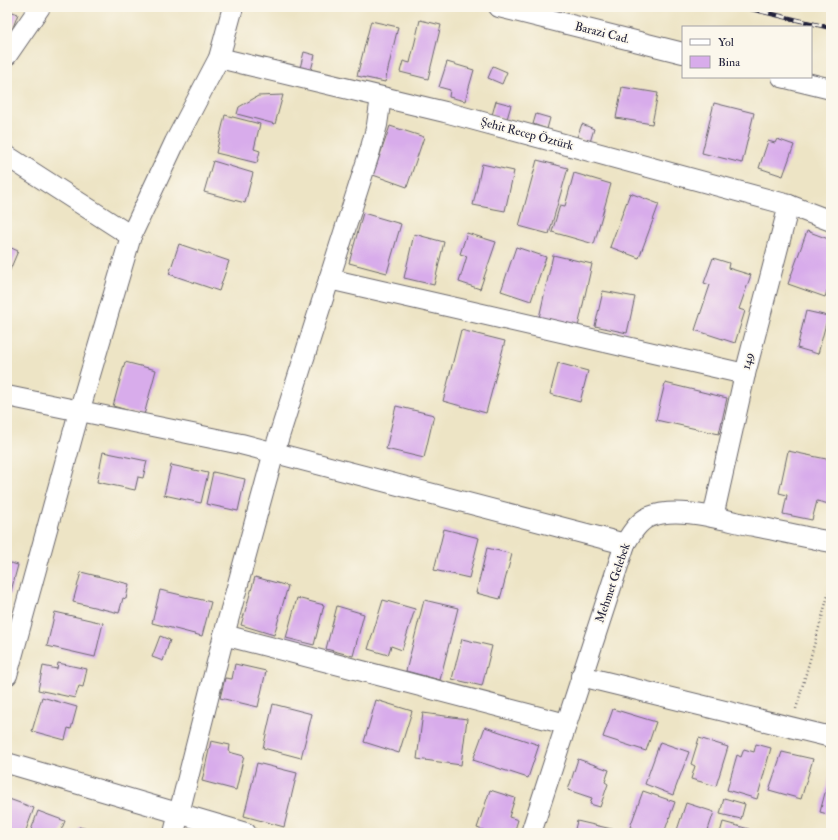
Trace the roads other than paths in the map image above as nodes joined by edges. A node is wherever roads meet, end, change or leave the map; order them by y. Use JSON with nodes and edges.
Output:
{"nodes":[{"id":1,"x":40,"y":7,"type":"edge"},
{"id":2,"x":233,"y":7,"type":"edge"},
{"id":3,"x":499,"y":7,"type":"edge"},
{"id":4,"x":682,"y":53,"type":"edge"},
{"id":5,"x":7,"y":55,"type":"edge"},
{"id":6,"x":219,"y":58,"type":"junction"},
{"id":7,"x":786,"y":78,"type":"edge"},
{"id":8,"x":831,"y":89,"type":"edge"},
{"id":9,"x":381,"y":97,"type":"junction"},
{"id":10,"x":7,"y":156,"type":"edge"},
{"id":11,"x":789,"y":205,"type":"junction"},
{"id":12,"x":831,"y":221,"type":"edge"},
{"id":13,"x":130,"y":236,"type":"junction"},
{"id":14,"x":329,"y":279,"type":"junction"},
{"id":15,"x":745,"y":374,"type":"junction"},
{"id":16,"x":7,"y":396,"type":"edge"},
{"id":17,"x":79,"y":412,"type":"junction"},
{"id":18,"x":274,"y":452,"type":"junction"},
{"id":19,"x":713,"y":517,"type":"junction"},
{"id":20,"x":831,"y":542,"type":"edge"},
{"id":21,"x":625,"y":544,"type":"junction"},
{"id":22,"x":224,"y":635,"type":"junction"},
{"id":23,"x":7,"y":675,"type":"edge"},
{"id":24,"x":581,"y":676,"type":"junction"},
{"id":25,"x":566,"y":724,"type":"junction"},
{"id":26,"x":831,"y":737,"type":"edge"},
{"id":27,"x":7,"y":763,"type":"edge"},
{"id":28,"x":176,"y":824,"type":"edge"},
{"id":29,"x":246,"y":833,"type":"edge"},
{"id":30,"x":531,"y":833,"type":"edge"}],
"edges":[{"from":1,"to":5,"type":"street"},
{"from":2,"to":6,"type":"street"},
{"from":3,"to":4,"type":"street","name":"Barazi Cad."},
{"from":6,"to":9,"type":"street","name":"Şehit Recep Öztürk"},
{"from":6,"to":13,"type":"street"},
{"from":7,"to":8,"type":"street"},
{"from":9,"to":11,"type":"street","name":"Şehit Recep Öztürk"},
{"from":9,"to":14,"type":"street"},
{"from":10,"to":13,"type":"street"},
{"from":11,"to":12,"type":"street","name":"Şehit Recep Öztürk"},
{"from":11,"to":15,"type":"street","name":"149"},
{"from":13,"to":17,"type":"street"},
{"from":14,"to":15,"type":"street"},
{"from":14,"to":18,"type":"street"},
{"from":15,"to":19,"type":"street","name":"149"},
{"from":16,"to":17,"type":"street"},
{"from":17,"to":18,"type":"street"},
{"from":17,"to":23,"type":"street"},
{"from":18,"to":21,"type":"street"},
{"from":18,"to":22,"type":"street"},
{"from":19,"to":20,"type":"street","name":"Mehmet Gelebek"},
{"from":19,"to":21,"type":"street","name":"Mehmet Gelebek"},
{"from":21,"to":24,"type":"street","name":"Mehmet Gelebek"},
{"from":22,"to":25,"type":"street"},
{"from":22,"to":28,"type":"street"},
{"from":24,"to":25,"type":"street","name":"Mehmet Gelebek"},
{"from":24,"to":26,"type":"street"},
{"from":25,"to":30,"type":"street","name":"Mehmet Gelebek"},
{"from":27,"to":28,"type":"street"},
{"from":28,"to":29,"type":"street"}]}
